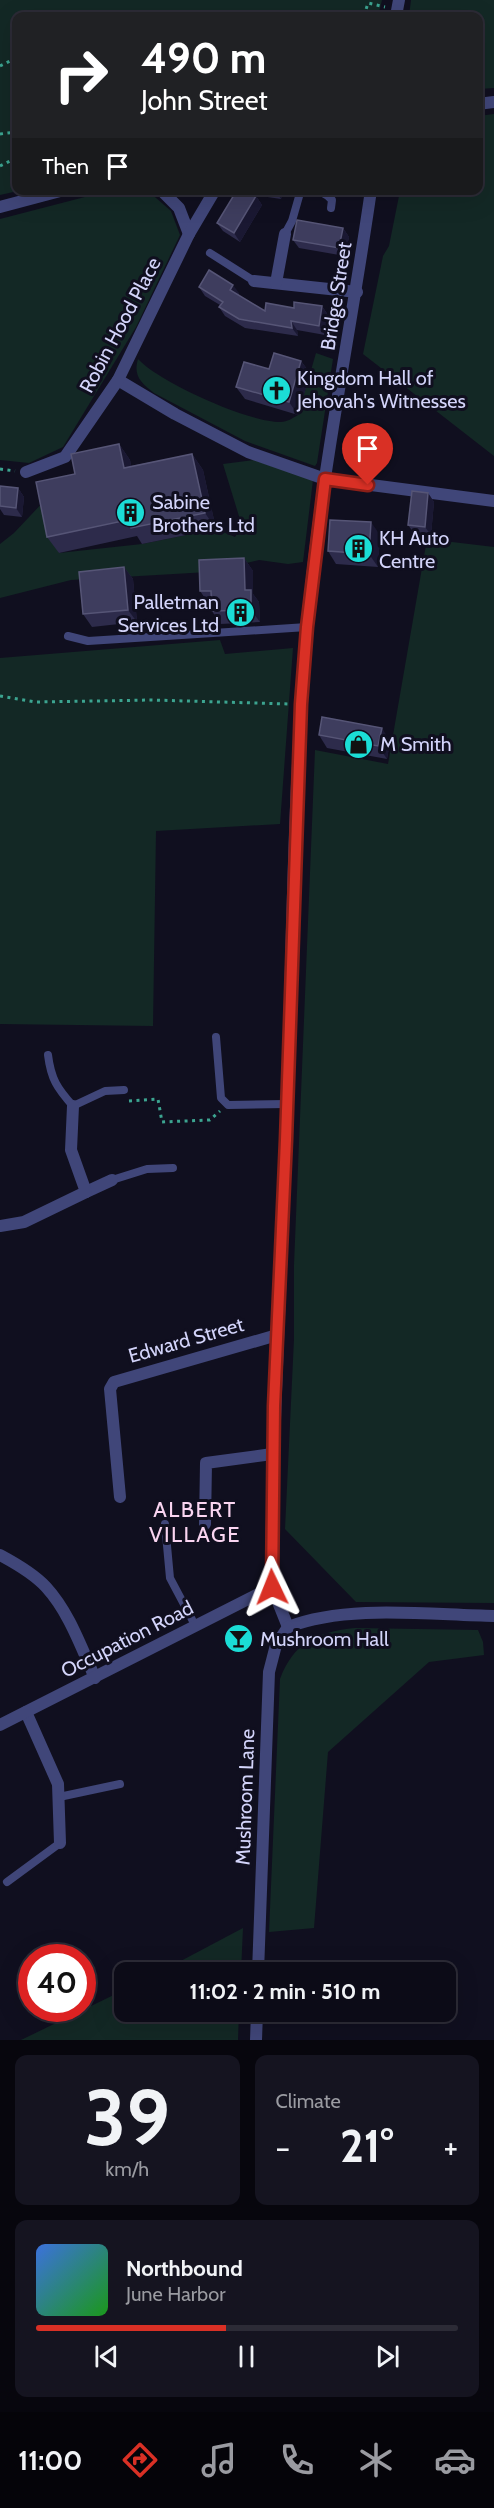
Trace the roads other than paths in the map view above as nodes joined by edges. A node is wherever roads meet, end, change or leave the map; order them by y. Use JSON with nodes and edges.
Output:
{"nodes":[{"id":1,"x":45,"y":195,"type":"edge"},
{"id":2,"x":166,"y":195,"type":"edge"},
{"id":3,"x":212,"y":195,"type":"edge"},
{"id":4,"x":299,"y":195,"type":"edge"},
{"id":5,"x":327,"y":195,"type":"edge"},
{"id":6,"x":370,"y":195,"type":"edge"},
{"id":7,"x":0,"y":207,"type":"edge"},
{"id":8,"x":331,"y":208,"type":"dead end"},
{"id":9,"x":189,"y":234,"type":"junction"},
{"id":10,"x":285,"y":234,"type":"joint"},
{"id":11,"x":210,"y":253,"type":"dead end"},
{"id":12,"x":254,"y":281,"type":"joint"},
{"id":13,"x":276,"y":283,"type":"junction"},
{"id":14,"x":357,"y":292,"type":"junction"},
{"id":15,"x":118,"y":380,"type":"junction"},
{"id":16,"x":26,"y":472,"type":"dead end"},
{"id":17,"x":325,"y":479,"type":"junction"},
{"id":18,"x":494,"y":501,"type":"edge"},
{"id":19,"x":307,"y":627,"type":"junction"},
{"id":20,"x":68,"y":636,"type":"dead end"},
{"id":21,"x":216,"y":1037,"type":"dead end"},
{"id":22,"x":48,"y":1054,"type":"dead end"},
{"id":23,"x":124,"y":1089,"type":"road end"},
{"id":24,"x":286,"y":1104,"type":"junction"},
{"id":25,"x":73,"y":1106,"type":"junction"},
{"id":26,"x":173,"y":1168,"type":"dead end"},
{"id":27,"x":111,"y":1180,"type":"joint"},
{"id":28,"x":86,"y":1192,"type":"junction"},
{"id":29,"x":0,"y":1226,"type":"edge"},
{"id":30,"x":277,"y":1335,"type":"junction"},
{"id":31,"x":272,"y":1454,"type":"junction"},
{"id":32,"x":120,"y":1497,"type":"dead end"},
{"id":33,"x":165,"y":1524,"type":"dead end"},
{"id":34,"x":205,"y":1524,"type":"dead end"},
{"id":35,"x":0,"y":1555,"type":"edge"},
{"id":36,"x":272,"y":1587,"type":"junction"},
{"id":37,"x":494,"y":1616,"type":"edge"},
{"id":38,"x":196,"y":1627,"type":"junction"},
{"id":39,"x":288,"y":1627,"type":"junction"},
{"id":40,"x":95,"y":1678,"type":"junction"},
{"id":41,"x":26,"y":1712,"type":"junction"},
{"id":42,"x":0,"y":1725,"type":"edge"},
{"id":43,"x":120,"y":1784,"type":"dead end"},
{"id":44,"x":58,"y":1797,"type":"junction"},
{"id":45,"x":60,"y":1843,"type":"joint"},
{"id":46,"x":7,"y":1882,"type":"dead end"},
{"id":47,"x":258,"y":1962,"type":"edge"},
{"id":48,"x":257,"y":2022,"type":"edge"},
{"id":49,"x":256,"y":2040,"type":"edge"}],
"edges":[{"from":1,"to":7,"type":"street"},
{"from":2,"to":9,"type":"street"},
{"from":3,"to":9,"type":"street","name":"Robin Hood Place"},
{"from":4,"to":10,"type":"lane"},
{"from":5,"to":8,"type":"lane"},
{"from":6,"to":14,"type":"street","name":"Bridge Street"},
{"from":9,"to":15,"type":"street","name":"Robin Hood Place"},
{"from":10,"to":13,"type":"street"},
{"from":11,"to":12,"type":"lane"},
{"from":12,"to":13,"type":"street"},
{"from":13,"to":14,"type":"street"},
{"from":14,"to":17,"type":"street","name":"Bridge Street"},
{"from":15,"to":16,"type":"street","name":"Robin Hood Place"},
{"from":15,"to":17,"type":"street"},
{"from":17,"to":18,"type":"street"},
{"from":17,"to":19,"type":"street","name":"Bridge Street"},
{"from":19,"to":20,"type":"lane"},
{"from":19,"to":24,"type":"street","name":"Bridge Street"},
{"from":21,"to":24,"type":"lane"},
{"from":22,"to":25,"type":"lane"},
{"from":23,"to":25,"type":"lane"},
{"from":24,"to":30,"type":"street","name":"Bridge Street"},
{"from":25,"to":28,"type":"street"},
{"from":26,"to":27,"type":"lane"},
{"from":27,"to":28,"type":"street"},
{"from":28,"to":29,"type":"street"},
{"from":30,"to":31,"type":"street","name":"Bridge Street"},
{"from":30,"to":32,"type":"street","name":"Edward Street"},
{"from":31,"to":34,"type":"street"},
{"from":31,"to":36,"type":"street","name":"Bridge Street"},
{"from":33,"to":38,"type":"lane"},
{"from":35,"to":40,"type":"street"},
{"from":36,"to":38,"type":"street","name":"Occupation Road"},
{"from":36,"to":39,"type":"street"},
{"from":37,"to":39,"type":"street"},
{"from":38,"to":40,"type":"street","name":"Occupation Road"},
{"from":39,"to":47,"type":"street","name":"Mushroom Lane"},
{"from":40,"to":41,"type":"street","name":"Occupation Road"},
{"from":41,"to":42,"type":"street","name":"Occupation Road"},
{"from":41,"to":44,"type":"street"},
{"from":43,"to":44,"type":"lane"},
{"from":44,"to":45,"type":"street"},
{"from":45,"to":46,"type":"lane"},
{"from":48,"to":49,"type":"street"}]}
